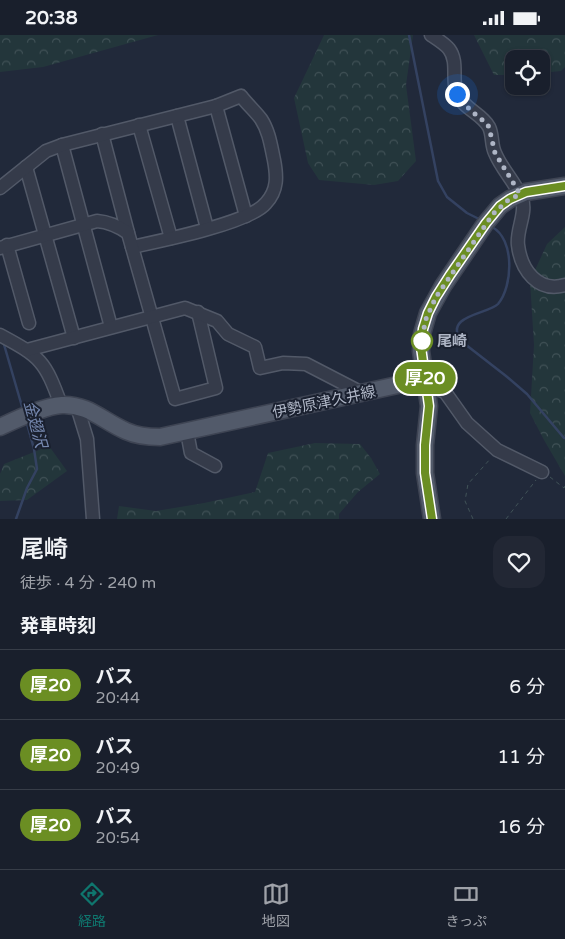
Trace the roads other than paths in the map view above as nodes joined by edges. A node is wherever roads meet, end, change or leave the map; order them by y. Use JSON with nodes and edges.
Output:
{"nodes":[{"id":1,"x":432,"y":35,"type":"edge"},
{"id":2,"x":216,"y":106,"type":"junction"},
{"id":3,"x":177,"y":116,"type":"junction"},
{"id":4,"x":139,"y":125,"type":"junction"},
{"id":5,"x":102,"y":134,"type":"junction"},
{"id":6,"x":62,"y":145,"type":"junction"},
{"id":7,"x":26,"y":167,"type":"junction"},
{"id":8,"x":565,"y":186,"type":"edge"},
{"id":9,"x":0,"y":188,"type":"edge"},
{"id":10,"x":520,"y":194,"type":"junction"},
{"id":11,"x":246,"y":217,"type":"junction"},
{"id":12,"x":84,"y":224,"type":"junction"},
{"id":13,"x":207,"y":228,"type":"junction"},
{"id":14,"x":128,"y":233,"type":"junction"},
{"id":15,"x":44,"y":235,"type":"junction"},
{"id":16,"x":170,"y":238,"type":"junction"},
{"id":17,"x":4,"y":246,"type":"edge"},
{"id":18,"x":132,"y":247,"type":"junction"},
{"id":19,"x":565,"y":285,"type":"edge"},
{"id":20,"x":198,"y":312,"type":"junction"},
{"id":21,"x":152,"y":316,"type":"junction"},
{"id":22,"x":28,"y":323,"type":"dead end"},
{"id":23,"x":111,"y":327,"type":"junction"},
{"id":24,"x":0,"y":335,"type":"edge"},
{"id":25,"x":74,"y":338,"type":"junction"},
{"id":26,"x":27,"y":350,"type":"junction"},
{"id":27,"x":426,"y":384,"type":"junction"},
{"id":28,"x":364,"y":393,"type":"junction"},
{"id":29,"x":61,"y":405,"type":"junction"},
{"id":30,"x":80,"y":407,"type":"junction"},
{"id":31,"x":0,"y":427,"type":"edge"},
{"id":32,"x":187,"y":432,"type":"junction"},
{"id":33,"x":215,"y":466,"type":"dead end"},
{"id":34,"x":542,"y":472,"type":"road end"},
{"id":35,"x":92,"y":519,"type":"edge"},
{"id":36,"x":432,"y":519,"type":"edge"}],
"edges":[{"from":1,"to":10,"type":"street"},
{"from":2,"to":3,"type":"street"},
{"from":2,"to":11,"type":"street"},
{"from":2,"to":11,"type":"street"},
{"from":3,"to":4,"type":"street"},
{"from":3,"to":13,"type":"street"},
{"from":4,"to":5,"type":"street"},
{"from":4,"to":16,"type":"street"},
{"from":5,"to":6,"type":"street"},
{"from":5,"to":14,"type":"street"},
{"from":6,"to":7,"type":"street"},
{"from":6,"to":12,"type":"street"},
{"from":7,"to":9,"type":"street"},
{"from":7,"to":15,"type":"street"},
{"from":8,"to":10,"type":"main road"},
{"from":10,"to":19,"type":"street"},
{"from":10,"to":27,"type":"main road"},
{"from":11,"to":13,"type":"street"},
{"from":12,"to":14,"type":"street"},
{"from":12,"to":15,"type":"street"},
{"from":12,"to":23,"type":"street"},
{"from":13,"to":16,"type":"street"},
{"from":14,"to":18,"type":"street"},
{"from":15,"to":17,"type":"street"},
{"from":15,"to":25,"type":"street"},
{"from":16,"to":18,"type":"street"},
{"from":17,"to":22,"type":"street"},
{"from":18,"to":21,"type":"street"},
{"from":20,"to":21,"type":"street"},
{"from":20,"to":21,"type":"street"},
{"from":20,"to":28,"type":"street"},
{"from":21,"to":23,"type":"street"},
{"from":23,"to":25,"type":"street"},
{"from":24,"to":26,"type":"street"},
{"from":25,"to":26,"type":"street"},
{"from":26,"to":29,"type":"street"},
{"from":27,"to":28,"type":"main road","name":"伊勢原津久井線"},
{"from":27,"to":34,"type":"street"},
{"from":27,"to":36,"type":"main road"},
{"from":28,"to":32,"type":"main road","name":"伊勢原津久井線"},
{"from":29,"to":30,"type":"main road","name":"伊勢原津久井線"},
{"from":29,"to":31,"type":"main road","name":"伊勢原津久井線"},
{"from":30,"to":32,"type":"main road","name":"伊勢原津久井線"},
{"from":30,"to":35,"type":"street"},
{"from":32,"to":33,"type":"street"}]}
